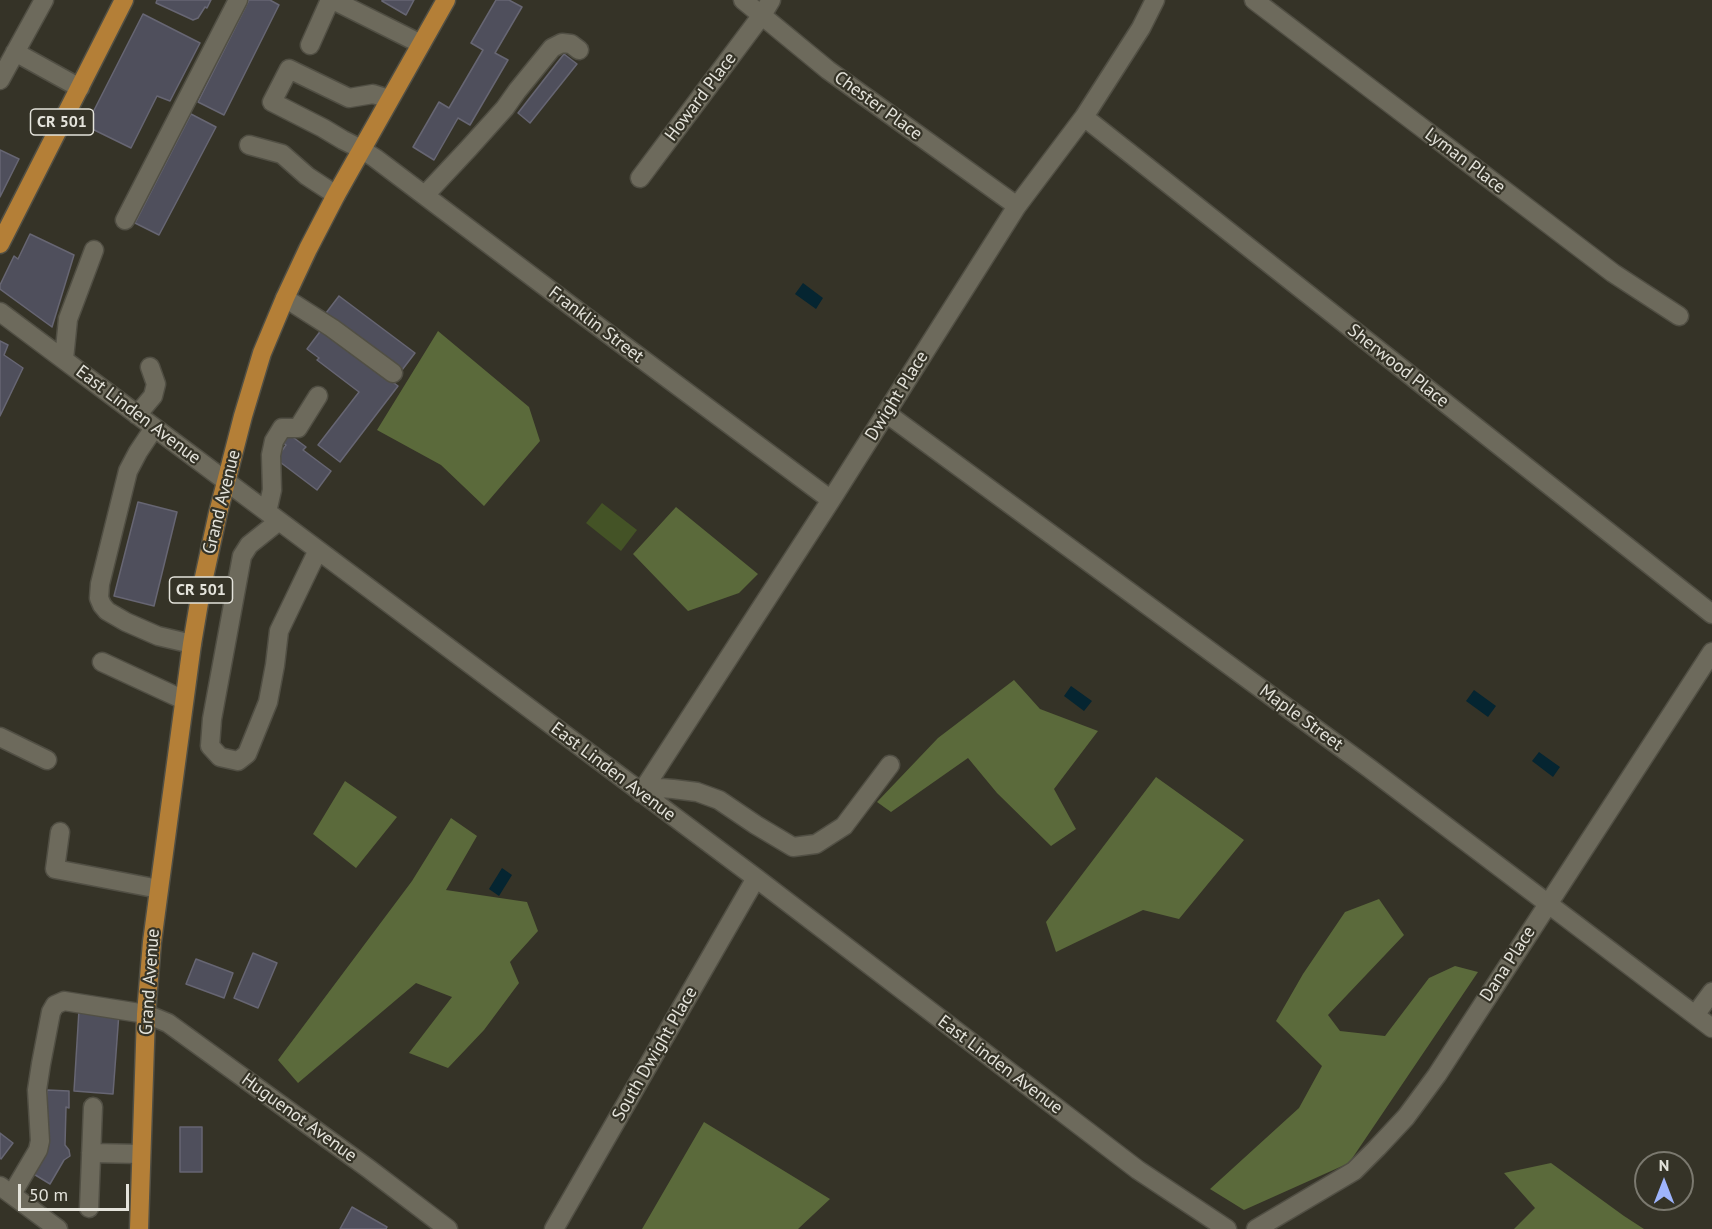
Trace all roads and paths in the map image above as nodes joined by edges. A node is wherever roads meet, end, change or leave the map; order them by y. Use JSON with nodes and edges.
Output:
{"nodes":[{"id":1,"x":44,"y":0,"type":"edge"},
{"id":2,"x":124,"y":0,"type":"edge"},
{"id":3,"x":238,"y":0,"type":"edge"},
{"id":4,"x":332,"y":0,"type":"edge"},
{"id":5,"x":446,"y":0,"type":"edge"},
{"id":6,"x":743,"y":0,"type":"edge"},
{"id":7,"x":1155,"y":0,"type":"edge"},
{"id":8,"x":1254,"y":0,"type":"edge"},
{"id":9,"x":767,"y":8,"type":"edge"},
{"id":10,"x":421,"y":44,"type":"junction"},
{"id":11,"x":310,"y":45,"type":"dead end"},
{"id":12,"x":579,"y":50,"type":"dead end"},
{"id":13,"x":15,"y":52,"type":"junction"},
{"id":14,"x":0,"y":80,"type":"edge"},
{"id":15,"x":80,"y":87,"type":"junction"},
{"id":16,"x":389,"y":99,"type":"junction"},
{"id":17,"x":1084,"y":117,"type":"junction"},
{"id":18,"x":249,"y":145,"type":"dead end"},
{"id":19,"x":362,"y":148,"type":"junction"},
{"id":20,"x":639,"y":178,"type":"dead end"},
{"id":21,"x":336,"y":195,"type":"junction"},
{"id":22,"x":425,"y":195,"type":"junction"},
{"id":23,"x":1017,"y":206,"type":"junction"},
{"id":24,"x":125,"y":220,"type":"dead end"},
{"id":25,"x":0,"y":244,"type":"edge"},
{"id":26,"x":94,"y":250,"type":"dead end"},
{"id":27,"x":285,"y":298,"type":"junction"},
{"id":28,"x":0,"y":312,"type":"edge"},
{"id":29,"x":1679,"y":316,"type":"dead end"},
{"id":30,"x":64,"y":359,"type":"junction"},
{"id":31,"x":150,"y":367,"type":"dead end"},
{"id":32,"x":393,"y":373,"type":"dead end"},
{"id":33,"x":318,"y":396,"type":"dead end"},
{"id":34,"x":886,"y":413,"type":"junction"},
{"id":35,"x":137,"y":415,"type":"junction"},
{"id":36,"x":154,"y":428,"type":"junction"},
{"id":37,"x":226,"y":481,"type":"junction"},
{"id":38,"x":831,"y":500,"type":"junction"},
{"id":39,"x":273,"y":517,"type":"junction"},
{"id":40,"x":318,"y":550,"type":"junction"},
{"id":41,"x":1712,"y":614,"type":"edge"},
{"id":42,"x":192,"y":644,"type":"junction"},
{"id":43,"x":1712,"y":652,"type":"edge"},
{"id":44,"x":102,"y":662,"type":"dead end"},
{"id":45,"x":184,"y":700,"type":"junction"},
{"id":46,"x":0,"y":737,"type":"edge"},
{"id":47,"x":47,"y":760,"type":"dead end"},
{"id":48,"x":890,"y":765,"type":"dead end"},
{"id":49,"x":641,"y":793,"type":"junction"},
{"id":50,"x":60,"y":832,"type":"dead end"},
{"id":51,"x":756,"y":878,"type":"junction"},
{"id":52,"x":159,"y":889,"type":"junction"},
{"id":53,"x":1548,"y":903,"type":"junction"},
{"id":54,"x":1712,"y":992,"type":"edge"},
{"id":55,"x":146,"y":1014,"type":"junction"},
{"id":56,"x":1695,"y":1015,"type":"junction"},
{"id":57,"x":1712,"y":1028,"type":"edge"},
{"id":58,"x":93,"y":1107,"type":"dead end"},
{"id":59,"x":91,"y":1153,"type":"junction"},
{"id":60,"x":141,"y":1154,"type":"junction"},
{"id":61,"x":6,"y":1190,"type":"edge"},
{"id":62,"x":89,"y":1208,"type":"dead end"},
{"id":63,"x":58,"y":1229,"type":"edge"},
{"id":64,"x":139,"y":1229,"type":"edge"},
{"id":65,"x":448,"y":1229,"type":"edge"},
{"id":66,"x":555,"y":1229,"type":"edge"},
{"id":67,"x":1227,"y":1229,"type":"edge"},
{"id":68,"x":1256,"y":1229,"type":"edge"}],
"edges":[{"from":1,"to":13,"type":"street"},
{"from":2,"to":15,"type":"main road","number":"CR 501"},
{"from":3,"to":24,"type":"street"},
{"from":4,"to":10,"type":"street"},
{"from":4,"to":11,"type":"street"},
{"from":5,"to":10,"type":"main road","name":"Grand Avenue","number":"CR 501"},
{"from":6,"to":9,"type":"street","name":"Chester Place"},
{"from":7,"to":17,"type":"street","name":"Dwight Place"},
{"from":8,"to":29,"type":"street","name":"Lyman Place"},
{"from":9,"to":20,"type":"street","name":"Howard Place"},
{"from":9,"to":23,"type":"street","name":"Chester Place"},
{"from":10,"to":16,"type":"main road","name":"Grand Avenue","number":"CR 501"},
{"from":12,"to":22,"type":"street"},
{"from":13,"to":14,"type":"street"},
{"from":13,"to":15,"type":"street"},
{"from":15,"to":25,"type":"main road","number":"CR 501"},
{"from":16,"to":19,"type":"main road","name":"Grand Avenue","number":"CR 501"},
{"from":16,"to":19,"type":"street","name":"Franklin Street"},
{"from":17,"to":23,"type":"street","name":"Dwight Place"},
{"from":17,"to":41,"type":"street","name":"Sherwood Place"},
{"from":18,"to":21,"type":"street"},
{"from":19,"to":21,"type":"main road","name":"Grand Avenue","number":"CR 501"},
{"from":19,"to":22,"type":"street","name":"Franklin Street"},
{"from":21,"to":27,"type":"main road","name":"Grand Avenue","number":"CR 501"},
{"from":22,"to":38,"type":"street","name":"Franklin Street"},
{"from":23,"to":34,"type":"street","name":"Dwight Place"},
{"from":26,"to":30,"type":"street"},
{"from":27,"to":32,"type":"street"},
{"from":27,"to":37,"type":"main road","name":"Grand Avenue","number":"CR 501"},
{"from":28,"to":30,"type":"street","name":"East Linden Avenue"},
{"from":30,"to":35,"type":"street","name":"East Linden Avenue"},
{"from":31,"to":35,"type":"street"},
{"from":33,"to":39,"type":"street"},
{"from":34,"to":38,"type":"street","name":"Dwight Place"},
{"from":34,"to":53,"type":"street","name":"Maple Street"},
{"from":35,"to":36,"type":"street","name":"East Linden Avenue"},
{"from":36,"to":37,"type":"street","name":"East Linden Avenue"},
{"from":36,"to":42,"type":"street"},
{"from":37,"to":39,"type":"street","name":"East Linden Avenue"},
{"from":37,"to":42,"type":"main road","name":"Grand Avenue","number":"CR 501"},
{"from":38,"to":49,"type":"street","name":"Dwight Place"},
{"from":39,"to":40,"type":"street","name":"East Linden Avenue"},
{"from":39,"to":40,"type":"street"},
{"from":40,"to":49,"type":"street","name":"East Linden Avenue"},
{"from":42,"to":45,"type":"main road","name":"Grand Avenue","number":"CR 501"},
{"from":43,"to":53,"type":"street","name":"Dana Place"},
{"from":44,"to":45,"type":"street"},
{"from":45,"to":52,"type":"main road","name":"Grand Avenue","number":"CR 501"},
{"from":46,"to":47,"type":"street"},
{"from":48,"to":49,"type":"street"},
{"from":49,"to":51,"type":"street","name":"East Linden Avenue"},
{"from":50,"to":52,"type":"street"},
{"from":51,"to":66,"type":"street","name":"South Dwight Place"},
{"from":51,"to":67,"type":"street","name":"East Linden Avenue"},
{"from":52,"to":55,"type":"main road","name":"Grand Avenue","number":"CR 501"},
{"from":53,"to":56,"type":"street","name":"Maple Street"},
{"from":53,"to":68,"type":"street","name":"Dana Place"},
{"from":54,"to":56,"type":"street"},
{"from":55,"to":60,"type":"main road","name":"Grand Avenue","number":"CR 501"},
{"from":55,"to":61,"type":"street","name":"Huguenot Avenue"},
{"from":55,"to":65,"type":"street","name":"Huguenot Avenue"},
{"from":56,"to":57,"type":"street","name":"Maple Street"},
{"from":58,"to":59,"type":"street"},
{"from":59,"to":60,"type":"street"},
{"from":59,"to":62,"type":"street"},
{"from":60,"to":64,"type":"main road","name":"Grand Avenue","number":"CR 501"},
{"from":61,"to":63,"type":"street"}]}
